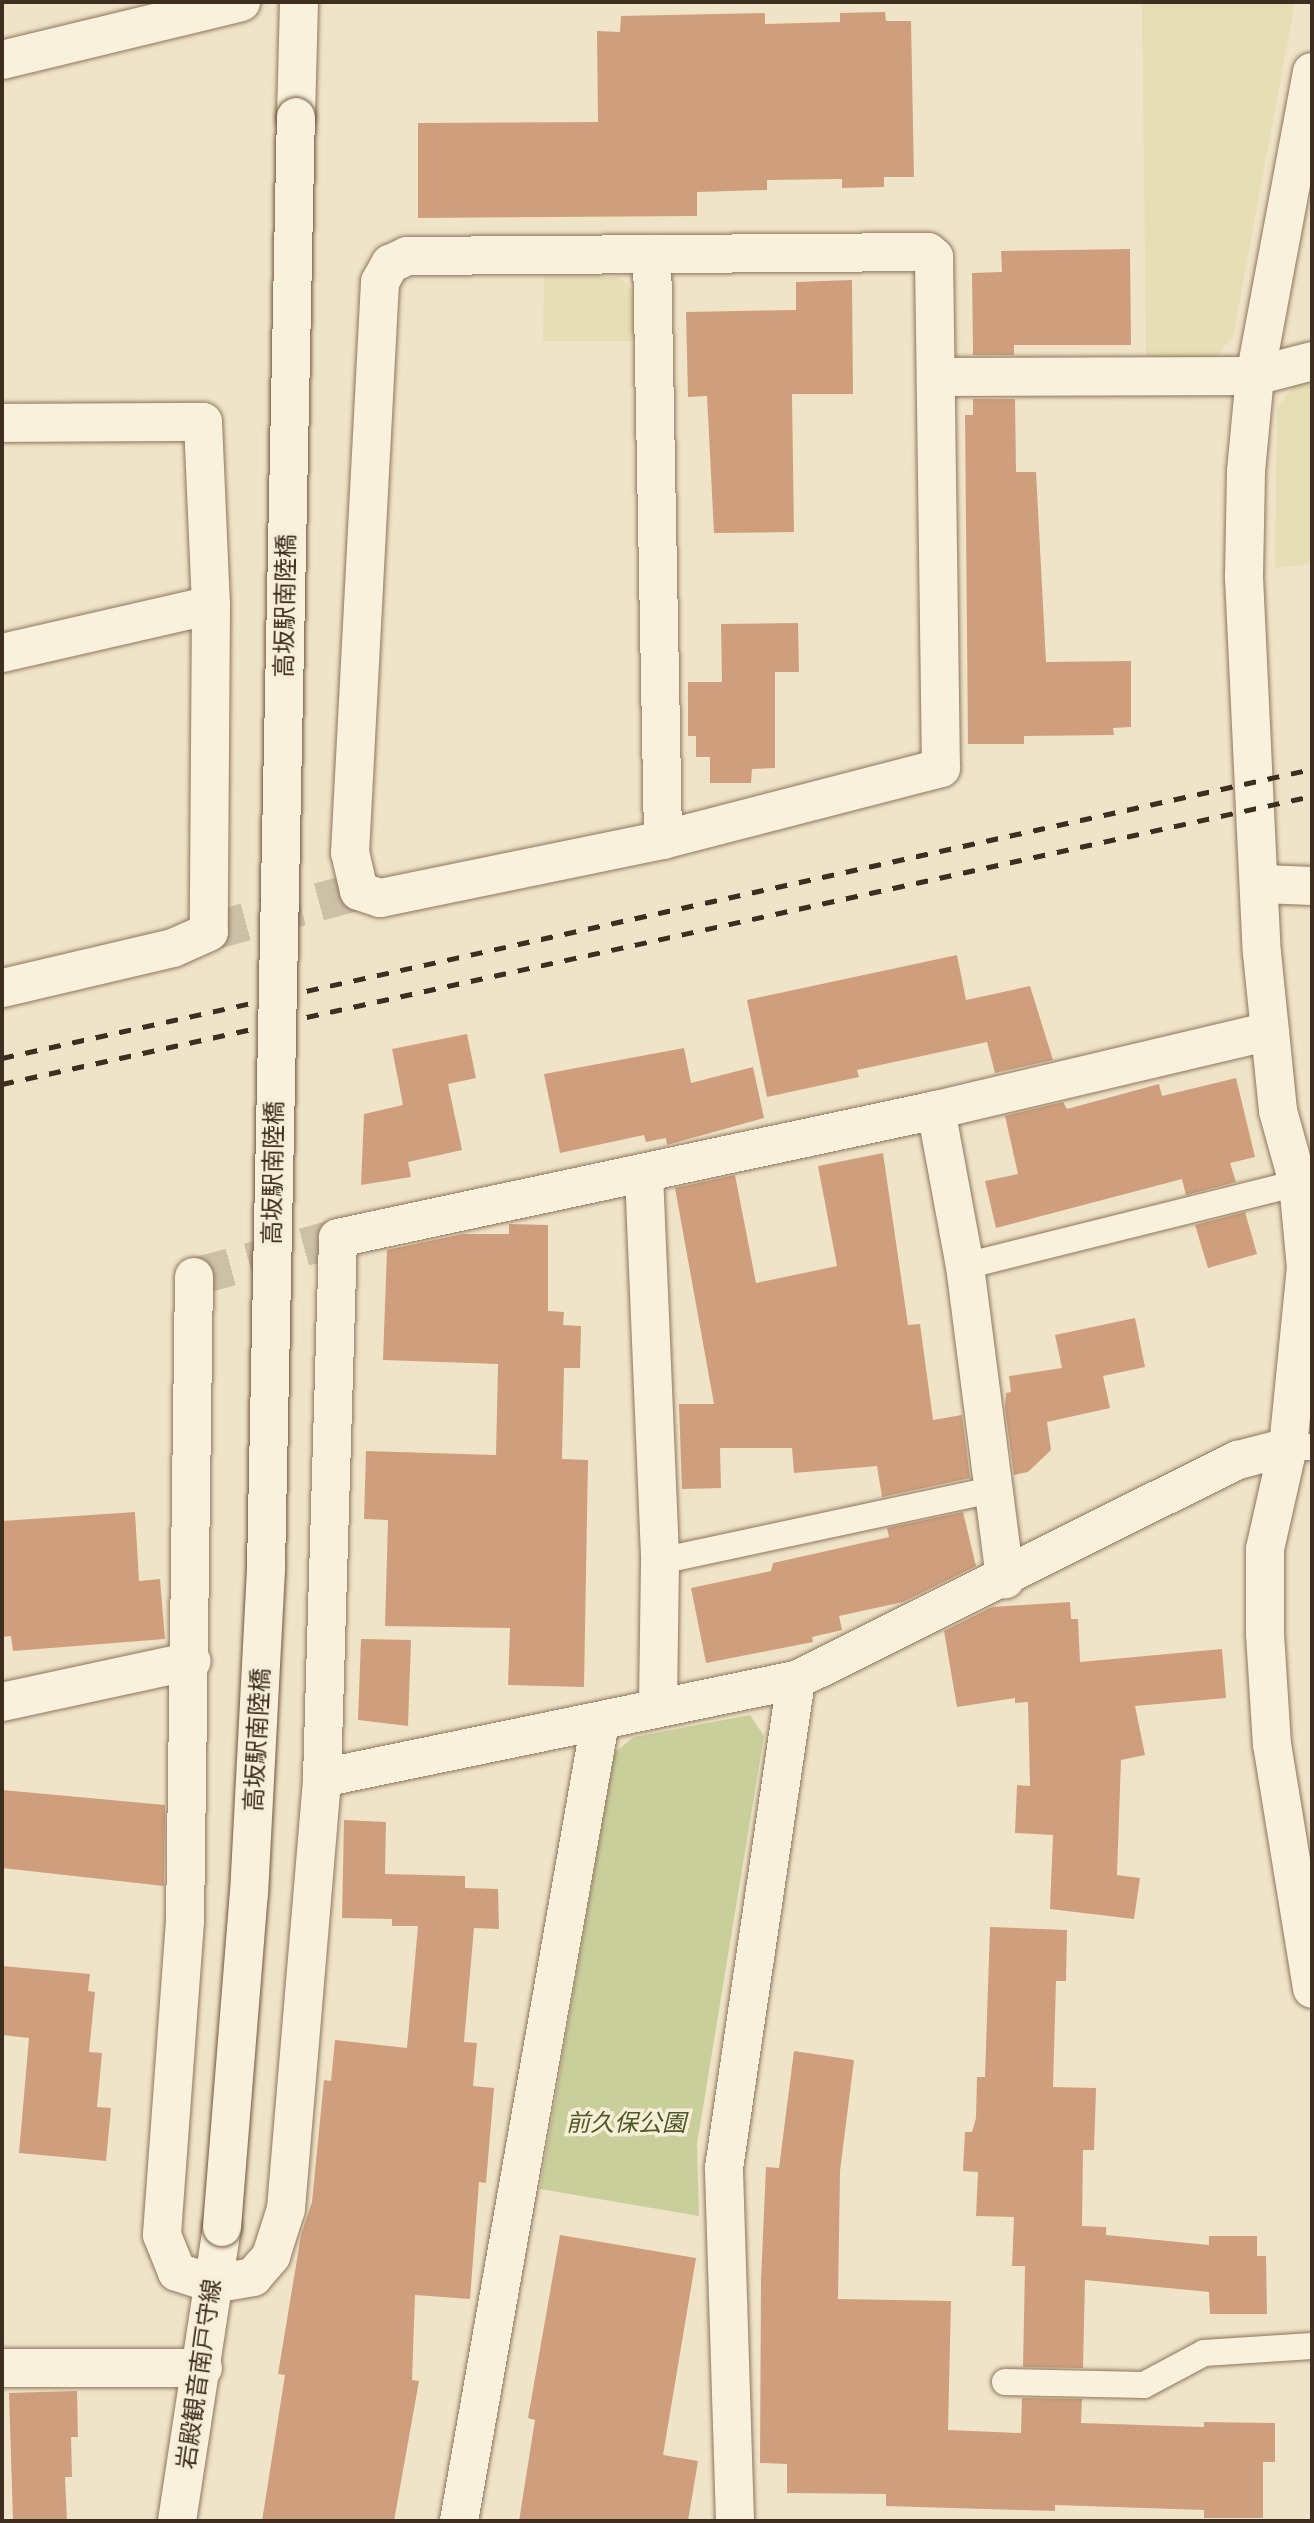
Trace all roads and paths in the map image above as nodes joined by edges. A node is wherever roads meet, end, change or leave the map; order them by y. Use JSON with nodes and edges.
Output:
{"nodes":[{"id":1,"x":241,"y":2,"type":"edge"},
{"id":2,"x":299,"y":2,"type":"edge"},
{"id":3,"x":2,"y":60,"type":"edge"},
{"id":4,"x":1312,"y":72,"type":"edge"},
{"id":5,"x":652,"y":254,"type":"junction"},
{"id":6,"x":1312,"y":361,"type":"edge"},
{"id":7,"x":1255,"y":376,"type":"junction"},
{"id":8,"x":936,"y":377,"type":"junction"},
{"id":9,"x":2,"y":423,"type":"edge"},
{"id":10,"x":211,"y":605,"type":"junction"},
{"id":11,"x":2,"y":653,"type":"edge"},
{"id":12,"x":663,"y":840,"type":"junction"},
{"id":13,"x":1263,"y":884,"type":"junction"},
{"id":14,"x":1312,"y":886,"type":"edge"},
{"id":15,"x":2,"y":988,"type":"edge"},
{"id":16,"x":1270,"y":1031,"type":"junction"},
{"id":17,"x":936,"y":1110,"type":"junction"},
{"id":18,"x":644,"y":1174,"type":"junction"},
{"id":19,"x":1298,"y":1183,"type":"junction"},
{"id":20,"x":965,"y":1266,"type":"junction"},
{"id":21,"x":194,"y":1278,"type":"dead end"},
{"id":22,"x":1300,"y":1447,"type":"edge"},
{"id":23,"x":991,"y":1490,"type":"junction"},
{"id":24,"x":660,"y":1560,"type":"junction"},
{"id":25,"x":1005,"y":1579,"type":"junction"},
{"id":26,"x":192,"y":1661,"type":"junction"},
{"id":27,"x":796,"y":1680,"type":"junction"},
{"id":28,"x":2,"y":1702,"type":"edge"},
{"id":29,"x":658,"y":1707,"type":"junction"},
{"id":30,"x":600,"y":1722,"type":"junction"},
{"id":31,"x":322,"y":1778,"type":"junction"},
{"id":32,"x":1312,"y":1989,"type":"edge"},
{"id":33,"x":222,"y":2227,"type":"joint"},
{"id":34,"x":212,"y":2284,"type":"junction"},
{"id":35,"x":1312,"y":2346,"type":"edge"},
{"id":36,"x":2,"y":2368,"type":"edge"},
{"id":37,"x":202,"y":2368,"type":"junction"},
{"id":38,"x":1005,"y":2382,"type":"dead end"},
{"id":39,"x":177,"y":2521,"type":"edge"},
{"id":40,"x":459,"y":2521,"type":"edge"},
{"id":41,"x":735,"y":2521,"type":"edge"}],
"edges":[{"from":1,"to":3,"type":"street"},
{"from":2,"to":33,"type":"street","name":"高坂駅南陸橋","bridge":true},
{"from":4,"to":7,"type":"street"},
{"from":5,"to":8,"type":"street"},
{"from":5,"to":12,"type":"street"},
{"from":5,"to":12,"type":"street"},
{"from":6,"to":7,"type":"street"},
{"from":7,"to":8,"type":"street"},
{"from":7,"to":13,"type":"street"},
{"from":8,"to":12,"type":"street"},
{"from":9,"to":10,"type":"street"},
{"from":10,"to":11,"type":"street"},
{"from":10,"to":15,"type":"street"},
{"from":13,"to":14,"type":"street"},
{"from":13,"to":16,"type":"street"},
{"from":16,"to":17,"type":"street"},
{"from":16,"to":19,"type":"street"},
{"from":17,"to":18,"type":"street"},
{"from":17,"to":20,"type":"street"},
{"from":18,"to":24,"type":"street"},
{"from":18,"to":31,"type":"street"},
{"from":19,"to":20,"type":"lane"},
{"from":19,"to":22,"type":"street"},
{"from":20,"to":23,"type":"street"},
{"from":21,"to":26,"type":"street"},
{"from":22,"to":25,"type":"street"},
{"from":22,"to":32,"type":"street"},
{"from":23,"to":24,"type":"lane"},
{"from":23,"to":25,"type":"street"},
{"from":24,"to":29,"type":"street"},
{"from":25,"to":27,"type":"street"},
{"from":26,"to":28,"type":"street"},
{"from":26,"to":34,"type":"street"},
{"from":27,"to":29,"type":"street"},
{"from":27,"to":41,"type":"street"},
{"from":29,"to":30,"type":"street"},
{"from":30,"to":31,"type":"street"},
{"from":30,"to":40,"type":"street"},
{"from":31,"to":34,"type":"street"},
{"from":33,"to":34,"type":"street","name":"岩殿観音南戸守線"},
{"from":34,"to":37,"type":"street","name":"岩殿観音南戸守線"},
{"from":35,"to":38,"type":"lane"},
{"from":36,"to":37,"type":"street"},
{"from":37,"to":39,"type":"street","name":"岩殿観音南戸守線"}]}
